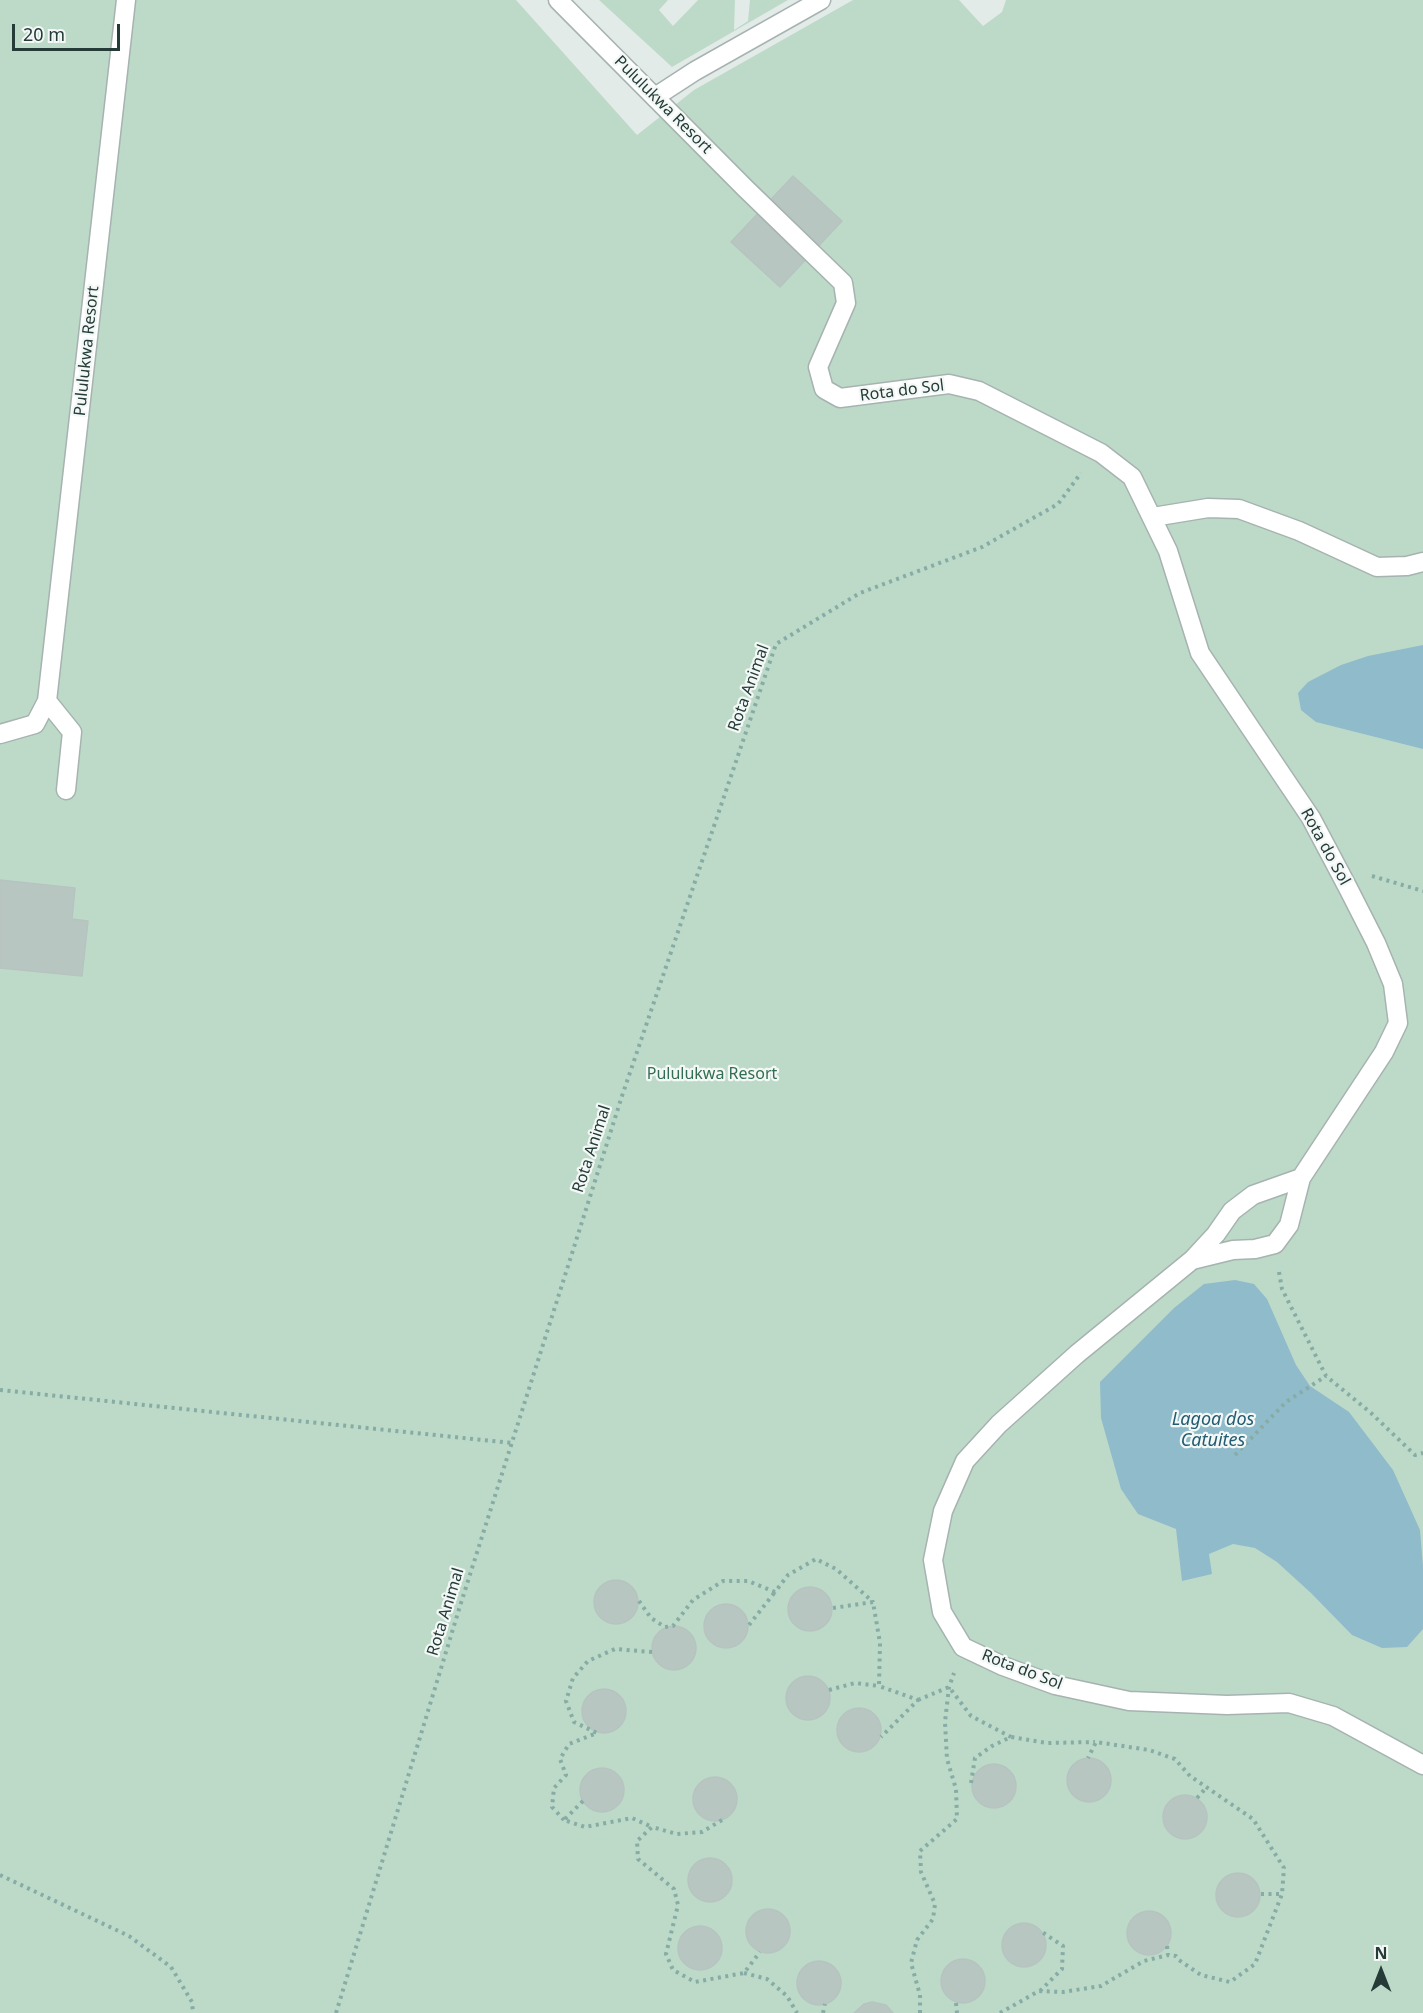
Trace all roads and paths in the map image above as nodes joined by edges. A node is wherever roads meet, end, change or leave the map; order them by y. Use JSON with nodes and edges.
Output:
{"nodes":[{"id":1,"x":126,"y":0,"type":"edge"},
{"id":2,"x":558,"y":0,"type":"edge"},
{"id":3,"x":821,"y":0,"type":"edge"},
{"id":4,"x":655,"y":97,"type":"junction"},
{"id":5,"x":767,"y":209,"type":"joint"},
{"id":6,"x":1088,"y":465,"type":"dead end"},
{"id":7,"x":1153,"y":517,"type":"junction"},
{"id":8,"x":1423,"y":562,"type":"edge"},
{"id":9,"x":47,"y":701,"type":"junction"},
{"id":10,"x":0,"y":734,"type":"edge"},
{"id":11,"x":66,"y":790,"type":"dead end"},
{"id":12,"x":1336,"y":866,"type":"junction"},
{"id":13,"x":1423,"y":891,"type":"edge"},
{"id":14,"x":1301,"y":1178,"type":"junction"},
{"id":15,"x":1275,"y":1244,"type":"junction"},
{"id":16,"x":1191,"y":1260,"type":"junction"},
{"id":17,"x":1326,"y":1376,"type":"junction"},
{"id":18,"x":0,"y":1390,"type":"edge"},
{"id":19,"x":512,"y":1443,"type":"junction"},
{"id":20,"x":1423,"y":1453,"type":"edge"},
{"id":21,"x":1235,"y":1455,"type":"dead end"},
{"id":22,"x":775,"y":1592,"type":"junction"},
{"id":23,"x":639,"y":1601,"type":"dead end"},
{"id":24,"x":873,"y":1602,"type":"junction"},
{"id":25,"x":833,"y":1608,"type":"dead end"},
{"id":26,"x":749,"y":1625,"type":"dead end"},
{"id":27,"x":963,"y":1647,"type":"junction"},
{"id":28,"x":652,"y":1653,"type":"dead end"},
{"id":29,"x":879,"y":1686,"type":"junction"},
{"id":30,"x":949,"y":1687,"type":"junction"},
{"id":31,"x":829,"y":1690,"type":"dead end"},
{"id":32,"x":918,"y":1700,"type":"junction"},
{"id":33,"x":881,"y":1737,"type":"dead end"},
{"id":34,"x":1011,"y":1737,"type":"junction"},
{"id":35,"x":1096,"y":1742,"type":"junction"},
{"id":36,"x":1088,"y":1758,"type":"dead end"},
{"id":37,"x":1423,"y":1766,"type":"edge"},
{"id":38,"x":971,"y":1783,"type":"dead end"},
{"id":39,"x":1206,"y":1788,"type":"junction"},
{"id":40,"x":1197,"y":1798,"type":"dead end"},
{"id":41,"x":583,"y":1801,"type":"dead end"},
{"id":42,"x":564,"y":1820,"type":"junction"},
{"id":43,"x":722,"y":1820,"type":"dead end"},
{"id":44,"x":652,"y":1827,"type":"junction"},
{"id":45,"x":0,"y":1875,"type":"edge"},
{"id":46,"x":1261,"y":1894,"type":"dead end"},
{"id":47,"x":1282,"y":1894,"type":"junction"},
{"id":48,"x":1042,"y":1932,"type":"dead end"},
{"id":49,"x":1167,"y":1946,"type":"dead end"},
{"id":50,"x":760,"y":1952,"type":"dead end"},
{"id":51,"x":1168,"y":1955,"type":"junction"},
{"id":52,"x":744,"y":1973,"type":"junction"},
{"id":53,"x":1039,"y":1991,"type":"junction"},
{"id":54,"x":956,"y":2003,"type":"dead end"},
{"id":55,"x":825,"y":2004,"type":"dead end"},
{"id":56,"x":193,"y":2013,"type":"edge"},
{"id":57,"x":336,"y":2013,"type":"edge"},
{"id":58,"x":797,"y":2013,"type":"edge"},
{"id":59,"x":823,"y":2013,"type":"edge"},
{"id":60,"x":920,"y":2013,"type":"edge"},
{"id":61,"x":957,"y":2013,"type":"edge"},
{"id":62,"x":1000,"y":2013,"type":"edge"}],
"edges":[{"from":1,"to":9,"type":"street","name":"Pululukwa Resort"},
{"from":2,"to":4,"type":"street","name":"Pululukwa Resort"},
{"from":3,"to":4,"type":"street"},
{"from":4,"to":5,"type":"street","name":"Pululukwa Resort"},
{"from":5,"to":7,"type":"street","name":"Rota do Sol"},
{"from":6,"to":19,"type":"path","name":"Rota Animal"},
{"from":7,"to":8,"type":"street"},
{"from":7,"to":12,"type":"street","name":"Rota do Sol"},
{"from":9,"to":10,"type":"street","name":"Pululukwa Resort"},
{"from":9,"to":11,"type":"street"},
{"from":12,"to":13,"type":"path"},
{"from":12,"to":14,"type":"street","name":"Rota do Sol"},
{"from":14,"to":15,"type":"street","name":"Rota do Sol"},
{"from":14,"to":16,"type":"street","name":"Rota do Sol"},
{"from":15,"to":16,"type":"street","name":"Rota do Sol"},
{"from":15,"to":17,"type":"path"},
{"from":16,"to":27,"type":"street","name":"Rota do Sol"},
{"from":17,"to":20,"type":"path"},
{"from":17,"to":21,"type":"path"},
{"from":18,"to":19,"type":"path"},
{"from":19,"to":57,"type":"path","name":"Rota Animal"},
{"from":22,"to":23,"type":"path"},
{"from":22,"to":24,"type":"path"},
{"from":22,"to":26,"type":"path"},
{"from":24,"to":25,"type":"path"},
{"from":24,"to":29,"type":"path"},
{"from":27,"to":30,"type":"path"},
{"from":27,"to":37,"type":"street","name":"Rota do Sol"},
{"from":28,"to":42,"type":"path"},
{"from":29,"to":31,"type":"path"},
{"from":29,"to":32,"type":"path"},
{"from":30,"to":32,"type":"path"},
{"from":30,"to":34,"type":"path"},
{"from":30,"to":60,"type":"path"},
{"from":32,"to":33,"type":"path"},
{"from":34,"to":35,"type":"path"},
{"from":34,"to":38,"type":"path"},
{"from":35,"to":36,"type":"path"},
{"from":35,"to":39,"type":"path"},
{"from":39,"to":40,"type":"path"},
{"from":39,"to":47,"type":"path"},
{"from":41,"to":42,"type":"path"},
{"from":42,"to":44,"type":"path"},
{"from":43,"to":44,"type":"path"},
{"from":44,"to":52,"type":"path"},
{"from":45,"to":56,"type":"path"},
{"from":46,"to":47,"type":"path"},
{"from":47,"to":51,"type":"path"},
{"from":48,"to":53,"type":"path"},
{"from":49,"to":51,"type":"path"},
{"from":50,"to":52,"type":"path"},
{"from":51,"to":53,"type":"path"},
{"from":52,"to":58,"type":"path"},
{"from":53,"to":62,"type":"path"},
{"from":54,"to":61,"type":"path"},
{"from":55,"to":59,"type":"path"}]}
